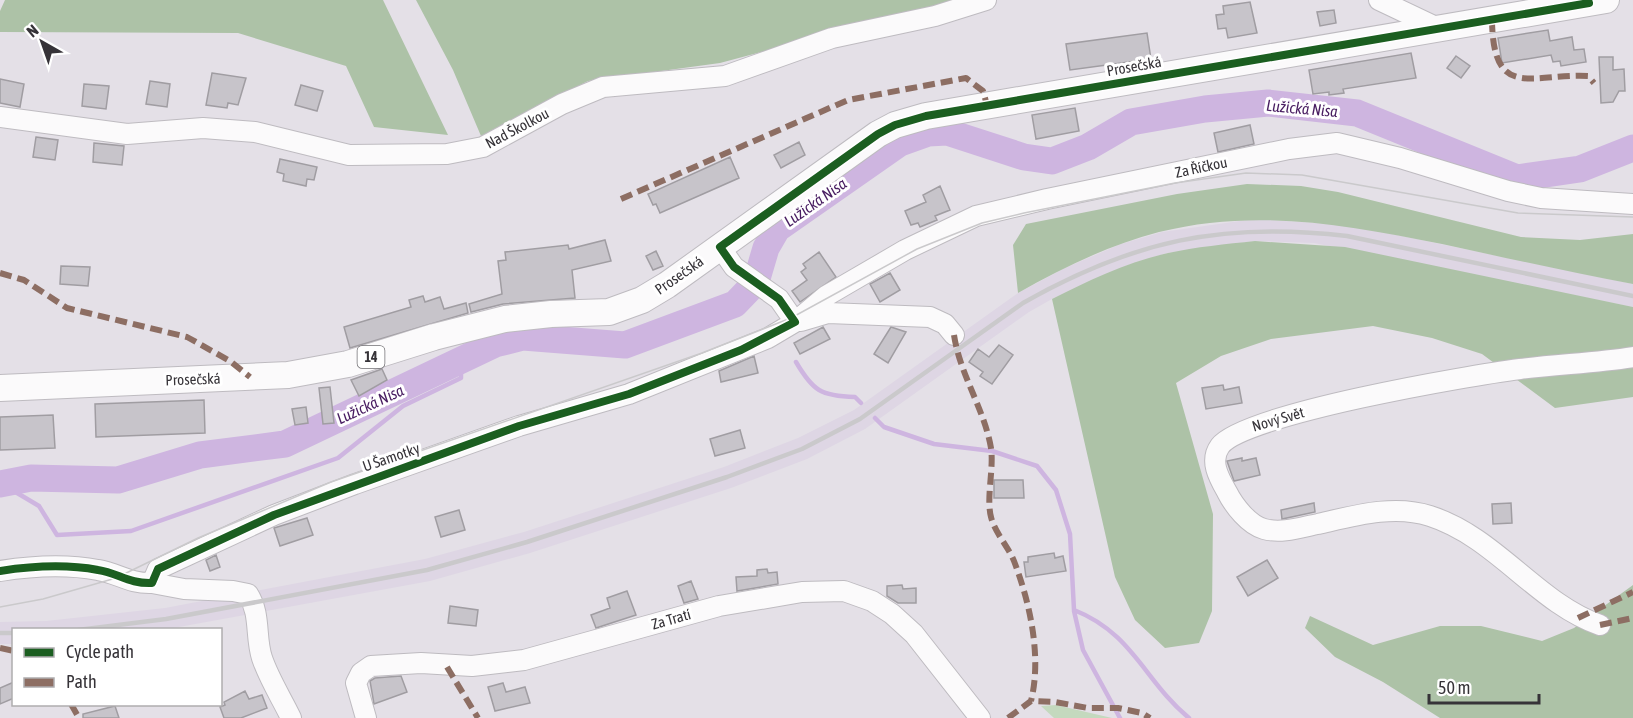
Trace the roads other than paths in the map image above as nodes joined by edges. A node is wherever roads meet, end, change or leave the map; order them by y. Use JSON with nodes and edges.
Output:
{"nodes":[{"id":1,"x":986,"y":0,"type":"edge"},
{"id":2,"x":1379,"y":0,"type":"edge"},
{"id":3,"x":1594,"y":1,"type":"edge"},
{"id":4,"x":1440,"y":29,"type":"junction"},
{"id":5,"x":0,"y":117,"type":"edge"},
{"id":6,"x":1633,"y":204,"type":"edge"},
{"id":7,"x":720,"y":247,"type":"junction"},
{"id":8,"x":795,"y":322,"type":"junction"},
{"id":9,"x":954,"y":335,"type":"dead end"},
{"id":10,"x":1633,"y":357,"type":"edge"},
{"id":11,"x":0,"y":388,"type":"edge"},
{"id":12,"x":0,"y":571,"type":"edge"},
{"id":13,"x":152,"y":583,"type":"junction"},
{"id":14,"x":1600,"y":625,"type":"dead end"},
{"id":15,"x":291,"y":718,"type":"edge"},
{"id":16,"x":366,"y":718,"type":"edge"},
{"id":17,"x":980,"y":718,"type":"edge"}],
"edges":[{"from":1,"to":5,"type":"street","name":"Nad Školkou"},
{"from":2,"to":4,"type":"street"},
{"from":3,"to":4,"type":"main road","name":"Prosečská","number":"14"},
{"from":4,"to":7,"type":"main road","name":"Prosečská","number":"14"},
{"from":6,"to":8,"type":"street","name":"Za Říčkou"},
{"from":7,"to":8,"type":"street"},
{"from":7,"to":11,"type":"main road","name":"Prosečská","number":"14"},
{"from":8,"to":9,"type":"street"},
{"from":8,"to":13,"type":"street","name":"U Šamotky"},
{"from":10,"to":14,"type":"street","name":"Nový Svět"},
{"from":12,"to":13,"type":"street"},
{"from":13,"to":15,"type":"street"},
{"from":16,"to":17,"type":"street","name":"Za Tratí"}]}
